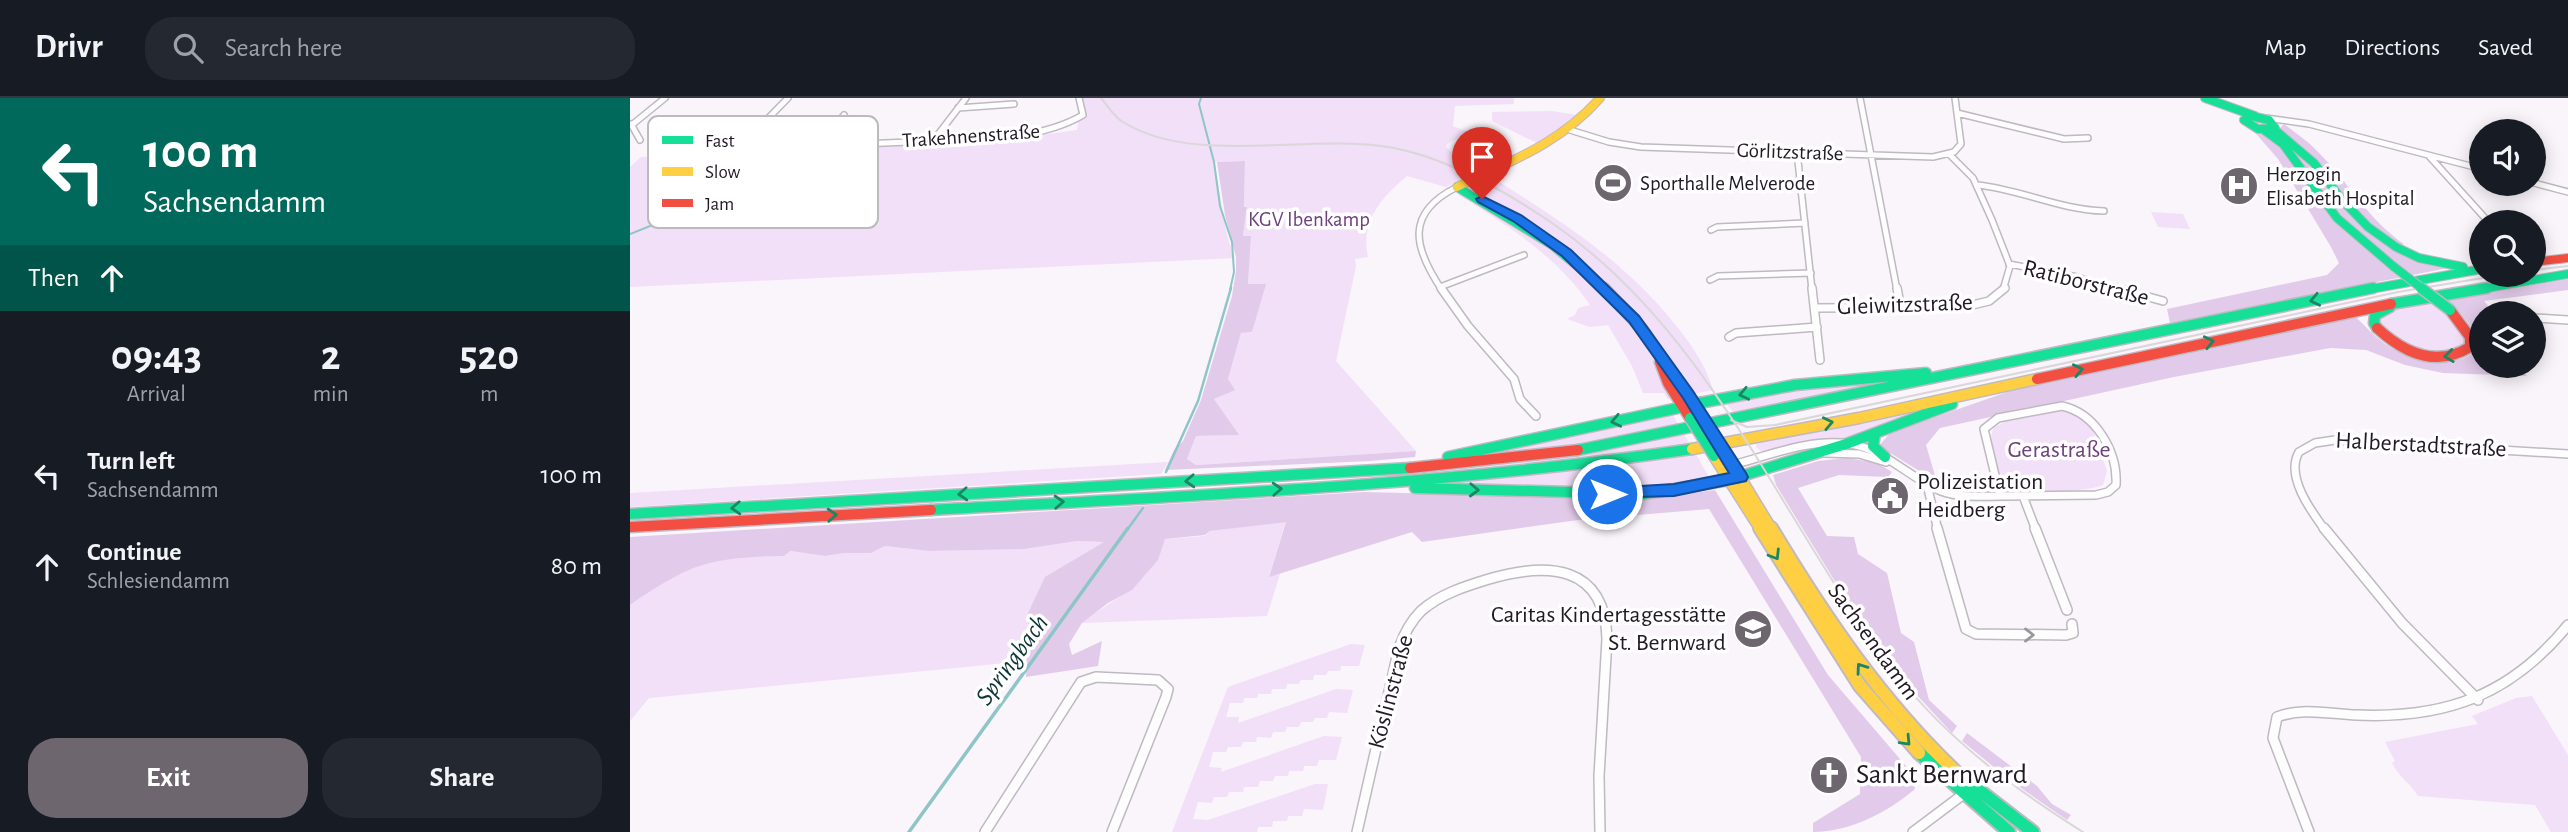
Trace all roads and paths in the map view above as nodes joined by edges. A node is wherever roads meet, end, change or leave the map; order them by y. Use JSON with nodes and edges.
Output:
{"nodes":[{"id":1,"x":665,"y":98,"type":"edge"},
{"id":2,"x":788,"y":98,"type":"edge"},
{"id":3,"x":966,"y":98,"type":"edge"},
{"id":4,"x":1079,"y":98,"type":"edge"},
{"id":5,"x":1600,"y":98,"type":"edge"},
{"id":6,"x":1860,"y":98,"type":"edge"},
{"id":7,"x":1955,"y":98,"type":"edge"},
{"id":8,"x":2208,"y":99,"type":"edge"},
{"id":9,"x":1014,"y":104,"type":"dead end"},
{"id":10,"x":958,"y":108,"type":"junction"},
{"id":11,"x":1957,"y":113,"type":"junction"},
{"id":12,"x":770,"y":116,"type":"edge"},
{"id":13,"x":2255,"y":118,"type":"junction"},
{"id":14,"x":632,"y":124,"type":"edge"},
{"id":15,"x":2309,"y":124,"type":"junction"},
{"id":16,"x":2271,"y":129,"type":"junction"},
{"id":17,"x":1570,"y":130,"type":"junction"},
{"id":18,"x":2088,"y":138,"type":"dead end"},
{"id":19,"x":640,"y":140,"type":"dead end"},
{"id":20,"x":933,"y":141,"type":"junction"},
{"id":21,"x":878,"y":142,"type":"edge"},
{"id":22,"x":1797,"y":152,"type":"junction"},
{"id":23,"x":1949,"y":154,"type":"junction"},
{"id":24,"x":1871,"y":155,"type":"junction"},
{"id":25,"x":2429,"y":155,"type":"junction"},
{"id":26,"x":2469,"y":166,"type":"edge"},
{"id":27,"x":1977,"y":185,"type":"junction"},
{"id":28,"x":2546,"y":186,"type":"edge"},
{"id":29,"x":1459,"y":188,"type":"junction"},
{"id":30,"x":2568,"y":192,"type":"edge"},
{"id":31,"x":2478,"y":210,"type":"edge"},
{"id":32,"x":2104,"y":211,"type":"dead end"},
{"id":33,"x":1805,"y":223,"type":"junction"},
{"id":34,"x":1711,"y":230,"type":"dead end"},
{"id":35,"x":1524,"y":255,"type":"dead end"},
{"id":36,"x":2568,"y":258,"type":"edge"},
{"id":37,"x":2546,"y":261,"type":"edge"},
{"id":38,"x":2009,"y":264,"type":"junction"},
{"id":39,"x":2469,"y":268,"type":"edge"},
{"id":40,"x":2469,"y":271,"type":"edge"},
{"id":41,"x":1811,"y":273,"type":"junction"},
{"id":42,"x":2568,"y":274,"type":"edge"},
{"id":43,"x":1710,"y":279,"type":"dead end"},
{"id":44,"x":1440,"y":287,"type":"junction"},
{"id":45,"x":2163,"y":301,"type":"dead end"},
{"id":46,"x":2401,"y":302,"type":"junction"},
{"id":47,"x":1816,"y":309,"type":"junction"},
{"id":48,"x":1901,"y":309,"type":"junction"},
{"id":49,"x":2546,"y":319,"type":"edge"},
{"id":50,"x":2568,"y":320,"type":"edge"},
{"id":51,"x":1817,"y":327,"type":"junction"},
{"id":52,"x":1729,"y":337,"type":"dead end"},
{"id":53,"x":1820,"y":360,"type":"dead end"},
{"id":54,"x":1980,"y":369,"type":"junction"},
{"id":55,"x":2014,"y":384,"type":"junction"},
{"id":56,"x":1688,"y":405,"type":"junction"},
{"id":57,"x":1536,"y":416,"type":"dead end"},
{"id":58,"x":1875,"y":434,"type":"junction"},
{"id":59,"x":1846,"y":444,"type":"junction"},
{"id":60,"x":1818,"y":454,"type":"junction"},
{"id":61,"x":2568,"y":454,"type":"edge"},
{"id":62,"x":1885,"y":457,"type":"junction"},
{"id":63,"x":1727,"y":466,"type":"junction"},
{"id":64,"x":1898,"y":467,"type":"junction"},
{"id":65,"x":1358,"y":471,"type":"junction"},
{"id":66,"x":1734,"y":478,"type":"junction"},
{"id":67,"x":1927,"y":485,"type":"junction"},
{"id":68,"x":1333,"y":486,"type":"junction"},
{"id":69,"x":2000,"y":496,"type":"junction"},
{"id":70,"x":2023,"y":496,"type":"junction"},
{"id":71,"x":630,"y":514,"type":"edge"},
{"id":72,"x":630,"y":527,"type":"edge"},
{"id":73,"x":2067,"y":610,"type":"dead end"},
{"id":74,"x":2072,"y":624,"type":"dead end"},
{"id":75,"x":2568,"y":625,"type":"edge"},
{"id":76,"x":2478,"y":700,"type":"junction"},
{"id":77,"x":1973,"y":787,"type":"junction"},
{"id":78,"x":1963,"y":796,"type":"junction"},
{"id":79,"x":985,"y":832,"type":"edge"},
{"id":80,"x":1112,"y":832,"type":"edge"},
{"id":81,"x":1357,"y":832,"type":"edge"},
{"id":82,"x":1600,"y":832,"type":"edge"},
{"id":83,"x":1913,"y":832,"type":"edge"},
{"id":84,"x":2009,"y":832,"type":"edge"},
{"id":85,"x":2034,"y":832,"type":"edge"},
{"id":86,"x":2309,"y":832,"type":"edge"}],
"edges":[{"from":1,"to":14,"type":"street"},
{"from":2,"to":12,"type":"street"},
{"from":3,"to":10,"type":"street"},
{"from":4,"to":20,"type":"street","name":"Trakehnenstraße"},
{"from":5,"to":17,"type":"main road"},
{"from":6,"to":24,"type":"street"},
{"from":7,"to":11,"type":"street"},
{"from":8,"to":13,"type":"main road"},
{"from":9,"to":10,"type":"street"},
{"from":10,"to":20,"type":"street"},
{"from":11,"to":18,"type":"street"},
{"from":11,"to":23,"type":"street"},
{"from":13,"to":15,"type":"street"},
{"from":13,"to":16,"type":"main road"},
{"from":13,"to":16,"type":"main road"},
{"from":14,"to":19,"type":"street"},
{"from":15,"to":16,"type":"street"},
{"from":15,"to":25,"type":"street"},
{"from":16,"to":39,"type":"main road"},
{"from":16,"to":46,"type":"main road","one_way":true,"bridge":true},
{"from":17,"to":22,"type":"street","name":"Görlitzstraße"},
{"from":17,"to":29,"type":"main road"},
{"from":20,"to":21,"type":"street","name":"Trakehnenstraße"},
{"from":22,"to":24,"type":"street","name":"Görlitzstraße"},
{"from":22,"to":33,"type":"street"},
{"from":23,"to":24,"type":"street","name":"Görlitzstraße"},
{"from":23,"to":27,"type":"street"},
{"from":24,"to":48,"type":"street"},
{"from":25,"to":26,"type":"street"},
{"from":25,"to":31,"type":"street"},
{"from":27,"to":32,"type":"street"},
{"from":27,"to":38,"type":"street"},
{"from":28,"to":30,"type":"street"},
{"from":29,"to":44,"type":"street"},
{"from":29,"to":56,"type":"main road","name":"Sachsendamm"},
{"from":33,"to":34,"type":"street"},
{"from":33,"to":41,"type":"street"},
{"from":35,"to":44,"type":"street"},
{"from":36,"to":37,"type":"main road"},
{"from":38,"to":45,"type":"street","name":"Ratiborstraße"},
{"from":38,"to":48,"type":"street","name":"Gleiwitzstraße"},
{"from":40,"to":54,"type":"main road","one_way":true},
{"from":41,"to":43,"type":"street"},
{"from":41,"to":47,"type":"street"},
{"from":42,"to":46,"type":"main road"},
{"from":44,"to":57,"type":"street"},
{"from":55,"to":46,"type":"main road","one_way":true},
{"from":47,"to":48,"type":"street","name":"Gleiwitzstraße"},
{"from":47,"to":51,"type":"street"},
{"from":49,"to":50,"type":"street"},
{"from":51,"to":52,"type":"street"},
{"from":51,"to":53,"type":"street"},
{"from":54,"to":56,"type":"main road","one_way":true},
{"from":54,"to":65,"type":"main road"},
{"from":55,"to":58,"type":"main road"},
{"from":68,"to":55,"type":"main road","one_way":true},
{"from":56,"to":63,"type":"main road","name":"Sachsendamm","bridge":true},
{"from":56,"to":65,"type":"main road","one_way":true},
{"from":58,"to":59,"type":"main road"},
{"from":58,"to":62,"type":"main road"},
{"from":59,"to":60,"type":"main road"},
{"from":59,"to":62,"type":"street"},
{"from":59,"to":63,"type":"street"},
{"from":60,"to":64,"type":"street"},
{"from":60,"to":66,"type":"main road"},
{"from":61,"to":76,"type":"street","name":"Halberstadtstraße"},
{"from":62,"to":64,"type":"street"},
{"from":63,"to":66,"type":"main road","name":"Sachsendamm"},
{"from":64,"to":67,"type":"street"},
{"from":65,"to":71,"type":"main road","one_way":true},
{"from":68,"to":66,"type":"main road","one_way":true},
{"from":77,"to":66,"type":"main road","name":"Sachsendamm","one_way":true},
{"from":66,"to":78,"type":"main road","name":"Sachsendamm","one_way":true},
{"from":67,"to":69,"type":"street"},
{"from":67,"to":74,"type":"street","one_way":true},
{"from":72,"to":68,"type":"main road","one_way":true},
{"from":69,"to":70,"type":"street"},
{"from":69,"to":70,"type":"street"},
{"from":70,"to":73,"type":"street"},
{"from":75,"to":76,"type":"street"},
{"from":76,"to":86,"type":"street"},
{"from":77,"to":78,"type":"street"},
{"from":77,"to":85,"type":"main road","name":"Sachsendamm"},
{"from":78,"to":83,"type":"street"},
{"from":78,"to":84,"type":"main road","name":"Sachsendamm"},
{"from":79,"to":80,"type":"street"},
{"from":81,"to":82,"type":"street","name":"Köslinstraße"}]}
